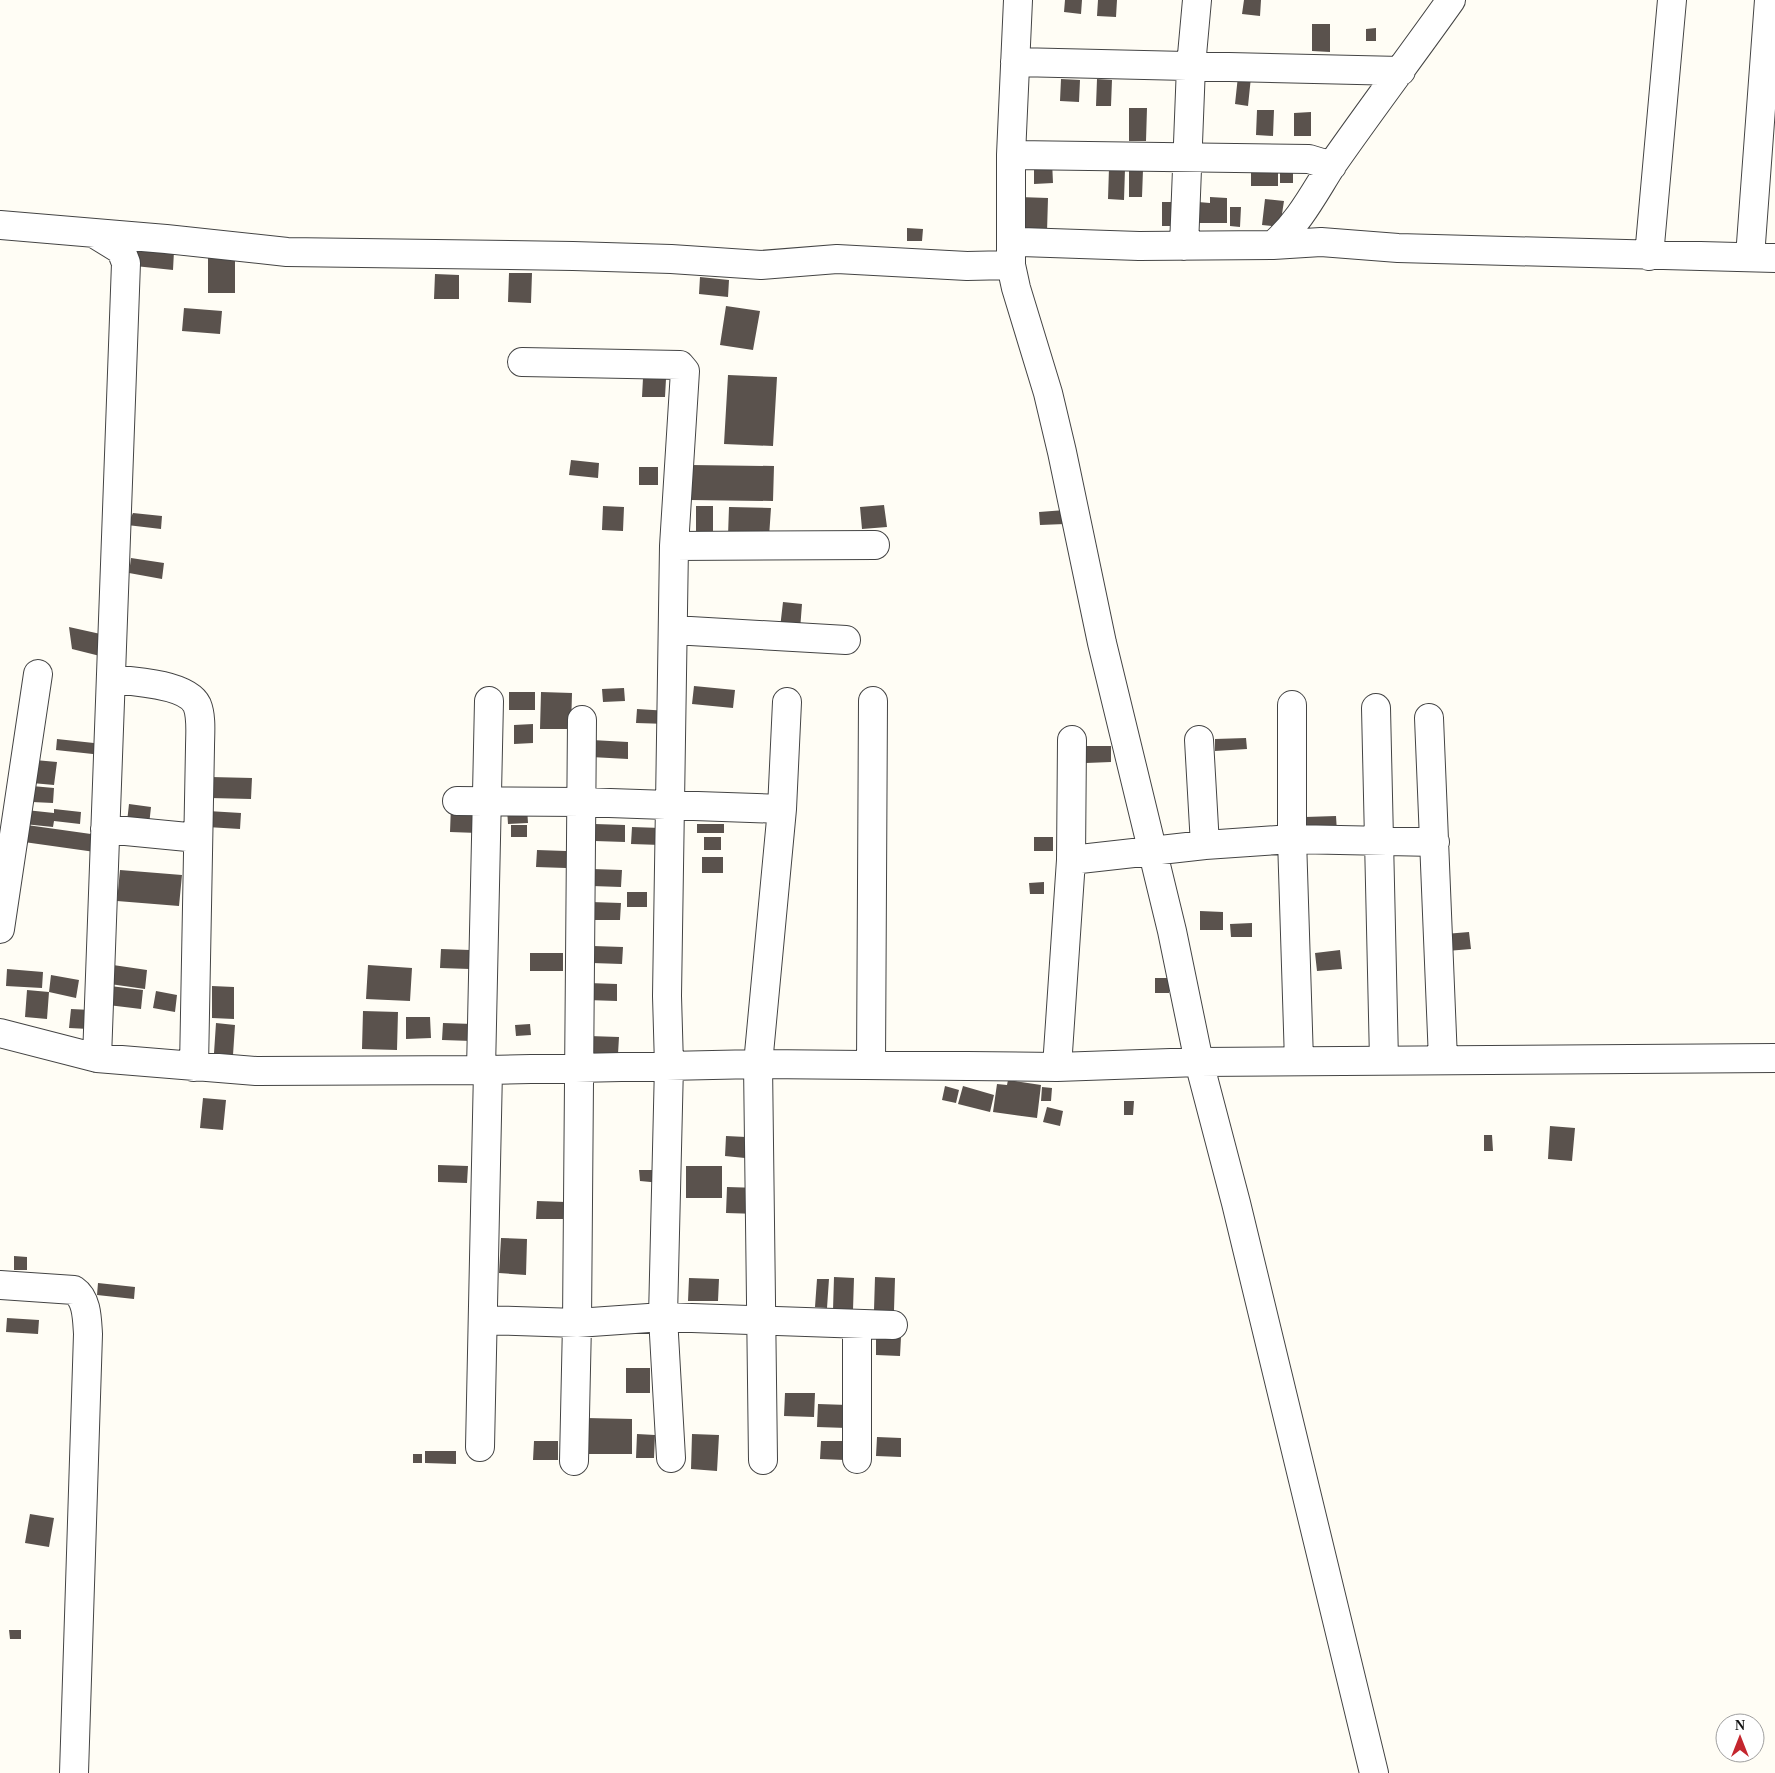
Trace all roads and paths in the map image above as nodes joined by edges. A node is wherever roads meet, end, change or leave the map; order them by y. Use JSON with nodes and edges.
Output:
{"nodes":[{"id":1,"x":1018,"y":0,"type":"edge"},
{"id":2,"x":1197,"y":0,"type":"edge"},
{"id":3,"x":1451,"y":0,"type":"edge"},
{"id":4,"x":1672,"y":0,"type":"edge"},
{"id":5,"x":1769,"y":0,"type":"edge"},
{"id":6,"x":1014,"y":62,"type":"junction"},
{"id":7,"x":1191,"y":66,"type":"junction"},
{"id":8,"x":1401,"y":71,"type":"junction"},
{"id":9,"x":1012,"y":155,"type":"junction"},
{"id":10,"x":1188,"y":157,"type":"junction"},
{"id":11,"x":1332,"y":166,"type":"junction"},
{"id":12,"x":0,"y":225,"type":"edge"},
{"id":13,"x":94,"y":233,"type":"junction"},
{"id":14,"x":1273,"y":245,"type":"junction"},
{"id":15,"x":1184,"y":246,"type":"junction"},
{"id":16,"x":1649,"y":256,"type":"junction"},
{"id":17,"x":1011,"y":257,"type":"junction"},
{"id":18,"x":1762,"y":257,"type":"edge"},
{"id":19,"x":522,"y":362,"type":"dead end"},
{"id":20,"x":874,"y":545,"type":"dead end"},
{"id":21,"x":674,"y":546,"type":"junction"},
{"id":22,"x":673,"y":630,"type":"junction"},
{"id":23,"x":846,"y":640,"type":"dead end"},
{"id":24,"x":38,"y":674,"type":"dead end"},
{"id":25,"x":111,"y":679,"type":"junction"},
{"id":26,"x":489,"y":700,"type":"dead end"},
{"id":27,"x":873,"y":701,"type":"dead end"},
{"id":28,"x":787,"y":702,"type":"dead end"},
{"id":29,"x":1292,"y":705,"type":"dead end"},
{"id":30,"x":1376,"y":708,"type":"dead end"},
{"id":31,"x":1429,"y":718,"type":"dead end"},
{"id":32,"x":582,"y":720,"type":"dead end"},
{"id":33,"x":1072,"y":740,"type":"dead end"},
{"id":34,"x":1199,"y":740,"type":"dead end"},
{"id":35,"x":457,"y":800,"type":"dead end"},
{"id":36,"x":486,"y":801,"type":"junction"},
{"id":37,"x":581,"y":802,"type":"junction"},
{"id":38,"x":670,"y":805,"type":"junction"},
{"id":39,"x":782,"y":809,"type":"junction"},
{"id":40,"x":105,"y":829,"type":"junction"},
{"id":41,"x":198,"y":838,"type":"junction"},
{"id":42,"x":1292,"y":839,"type":"junction"},
{"id":43,"x":1380,"y":841,"type":"junction"},
{"id":44,"x":1434,"y":842,"type":"junction"},
{"id":45,"x":1205,"y":845,"type":"junction"},
{"id":46,"x":1153,"y":851,"type":"junction"},
{"id":47,"x":1071,"y":860,"type":"junction"},
{"id":48,"x":0,"y":929,"type":"edge"},
{"id":49,"x":0,"y":1034,"type":"edge"},
{"id":50,"x":97,"y":1058,"type":"junction"},
{"id":51,"x":1775,"y":1058,"type":"edge"},
{"id":52,"x":1384,"y":1060,"type":"junction"},
{"id":53,"x":1443,"y":1060,"type":"junction"},
{"id":54,"x":1299,"y":1061,"type":"junction"},
{"id":55,"x":1199,"y":1062,"type":"junction"},
{"id":56,"x":758,"y":1064,"type":"junction"},
{"id":57,"x":669,"y":1065,"type":"junction"},
{"id":58,"x":872,"y":1065,"type":"junction"},
{"id":59,"x":194,"y":1067,"type":"junction"},
{"id":60,"x":579,"y":1067,"type":"junction"},
{"id":61,"x":1057,"y":1067,"type":"junction"},
{"id":62,"x":485,"y":1070,"type":"junction"},
{"id":63,"x":0,"y":1285,"type":"edge"},
{"id":64,"x":663,"y":1317,"type":"junction"},
{"id":65,"x":483,"y":1320,"type":"junction"},
{"id":66,"x":762,"y":1320,"type":"junction"},
{"id":67,"x":577,"y":1323,"type":"junction"},
{"id":68,"x":857,"y":1324,"type":"junction"},
{"id":69,"x":894,"y":1325,"type":"dead end"},
{"id":70,"x":480,"y":1447,"type":"dead end"},
{"id":71,"x":671,"y":1458,"type":"dead end"},
{"id":72,"x":856,"y":1459,"type":"dead end"},
{"id":73,"x":763,"y":1460,"type":"dead end"},
{"id":74,"x":574,"y":1461,"type":"dead end"},
{"id":75,"x":74,"y":1773,"type":"edge"},
{"id":76,"x":1374,"y":1773,"type":"edge"}],
"edges":[{"from":1,"to":6,"type":"street"},
{"from":2,"to":7,"type":"street"},
{"from":3,"to":8,"type":"street"},
{"from":4,"to":16,"type":"street"},
{"from":5,"to":18,"type":"street"},
{"from":6,"to":7,"type":"street"},
{"from":6,"to":9,"type":"street"},
{"from":7,"to":8,"type":"street"},
{"from":7,"to":10,"type":"street"},
{"from":8,"to":11,"type":"street"},
{"from":9,"to":10,"type":"street"},
{"from":9,"to":17,"type":"street"},
{"from":10,"to":11,"type":"street"},
{"from":10,"to":15,"type":"street"},
{"from":11,"to":14,"type":"street"},
{"from":12,"to":13,"type":"street"},
{"from":13,"to":17,"type":"street"},
{"from":13,"to":25,"type":"street"},
{"from":14,"to":15,"type":"street"},
{"from":14,"to":16,"type":"street"},
{"from":15,"to":17,"type":"street"},
{"from":16,"to":18,"type":"street"},
{"from":17,"to":46,"type":"street"},
{"from":19,"to":21,"type":"street"},
{"from":20,"to":21,"type":"street"},
{"from":21,"to":22,"type":"street"},
{"from":22,"to":23,"type":"street"},
{"from":22,"to":38,"type":"street"},
{"from":24,"to":48,"type":"street"},
{"from":25,"to":40,"type":"street"},
{"from":25,"to":41,"type":"street"},
{"from":26,"to":36,"type":"street"},
{"from":27,"to":58,"type":"street"},
{"from":28,"to":39,"type":"street"},
{"from":29,"to":42,"type":"street"},
{"from":30,"to":43,"type":"street"},
{"from":31,"to":44,"type":"street"},
{"from":32,"to":37,"type":"street"},
{"from":33,"to":47,"type":"street"},
{"from":34,"to":45,"type":"street"},
{"from":35,"to":36,"type":"street"},
{"from":36,"to":37,"type":"street"},
{"from":36,"to":62,"type":"street"},
{"from":37,"to":38,"type":"street"},
{"from":37,"to":60,"type":"street"},
{"from":38,"to":39,"type":"street"},
{"from":38,"to":57,"type":"street"},
{"from":39,"to":56,"type":"street"},
{"from":40,"to":41,"type":"street"},
{"from":40,"to":50,"type":"street"},
{"from":41,"to":59,"type":"street"},
{"from":42,"to":43,"type":"street"},
{"from":42,"to":45,"type":"street"},
{"from":42,"to":54,"type":"street"},
{"from":43,"to":44,"type":"street"},
{"from":43,"to":52,"type":"street"},
{"from":44,"to":53,"type":"street"},
{"from":45,"to":46,"type":"street"},
{"from":46,"to":47,"type":"street"},
{"from":46,"to":55,"type":"street"},
{"from":47,"to":61,"type":"street"},
{"from":49,"to":50,"type":"street"},
{"from":50,"to":59,"type":"street"},
{"from":51,"to":53,"type":"street"},
{"from":52,"to":53,"type":"street"},
{"from":52,"to":54,"type":"street"},
{"from":54,"to":55,"type":"street"},
{"from":55,"to":61,"type":"street"},
{"from":55,"to":76,"type":"street"},
{"from":56,"to":57,"type":"street"},
{"from":56,"to":58,"type":"street"},
{"from":56,"to":66,"type":"street"},
{"from":57,"to":60,"type":"street"},
{"from":57,"to":64,"type":"street"},
{"from":58,"to":61,"type":"street"},
{"from":59,"to":62,"type":"street"},
{"from":60,"to":62,"type":"street"},
{"from":60,"to":67,"type":"street"},
{"from":62,"to":65,"type":"street"},
{"from":63,"to":75,"type":"street"},
{"from":64,"to":66,"type":"street"},
{"from":64,"to":67,"type":"street"},
{"from":64,"to":71,"type":"street"},
{"from":65,"to":67,"type":"street"},
{"from":65,"to":70,"type":"street"},
{"from":66,"to":68,"type":"street"},
{"from":66,"to":73,"type":"street"},
{"from":67,"to":74,"type":"street"},
{"from":68,"to":69,"type":"street"},
{"from":68,"to":72,"type":"street"}]}
